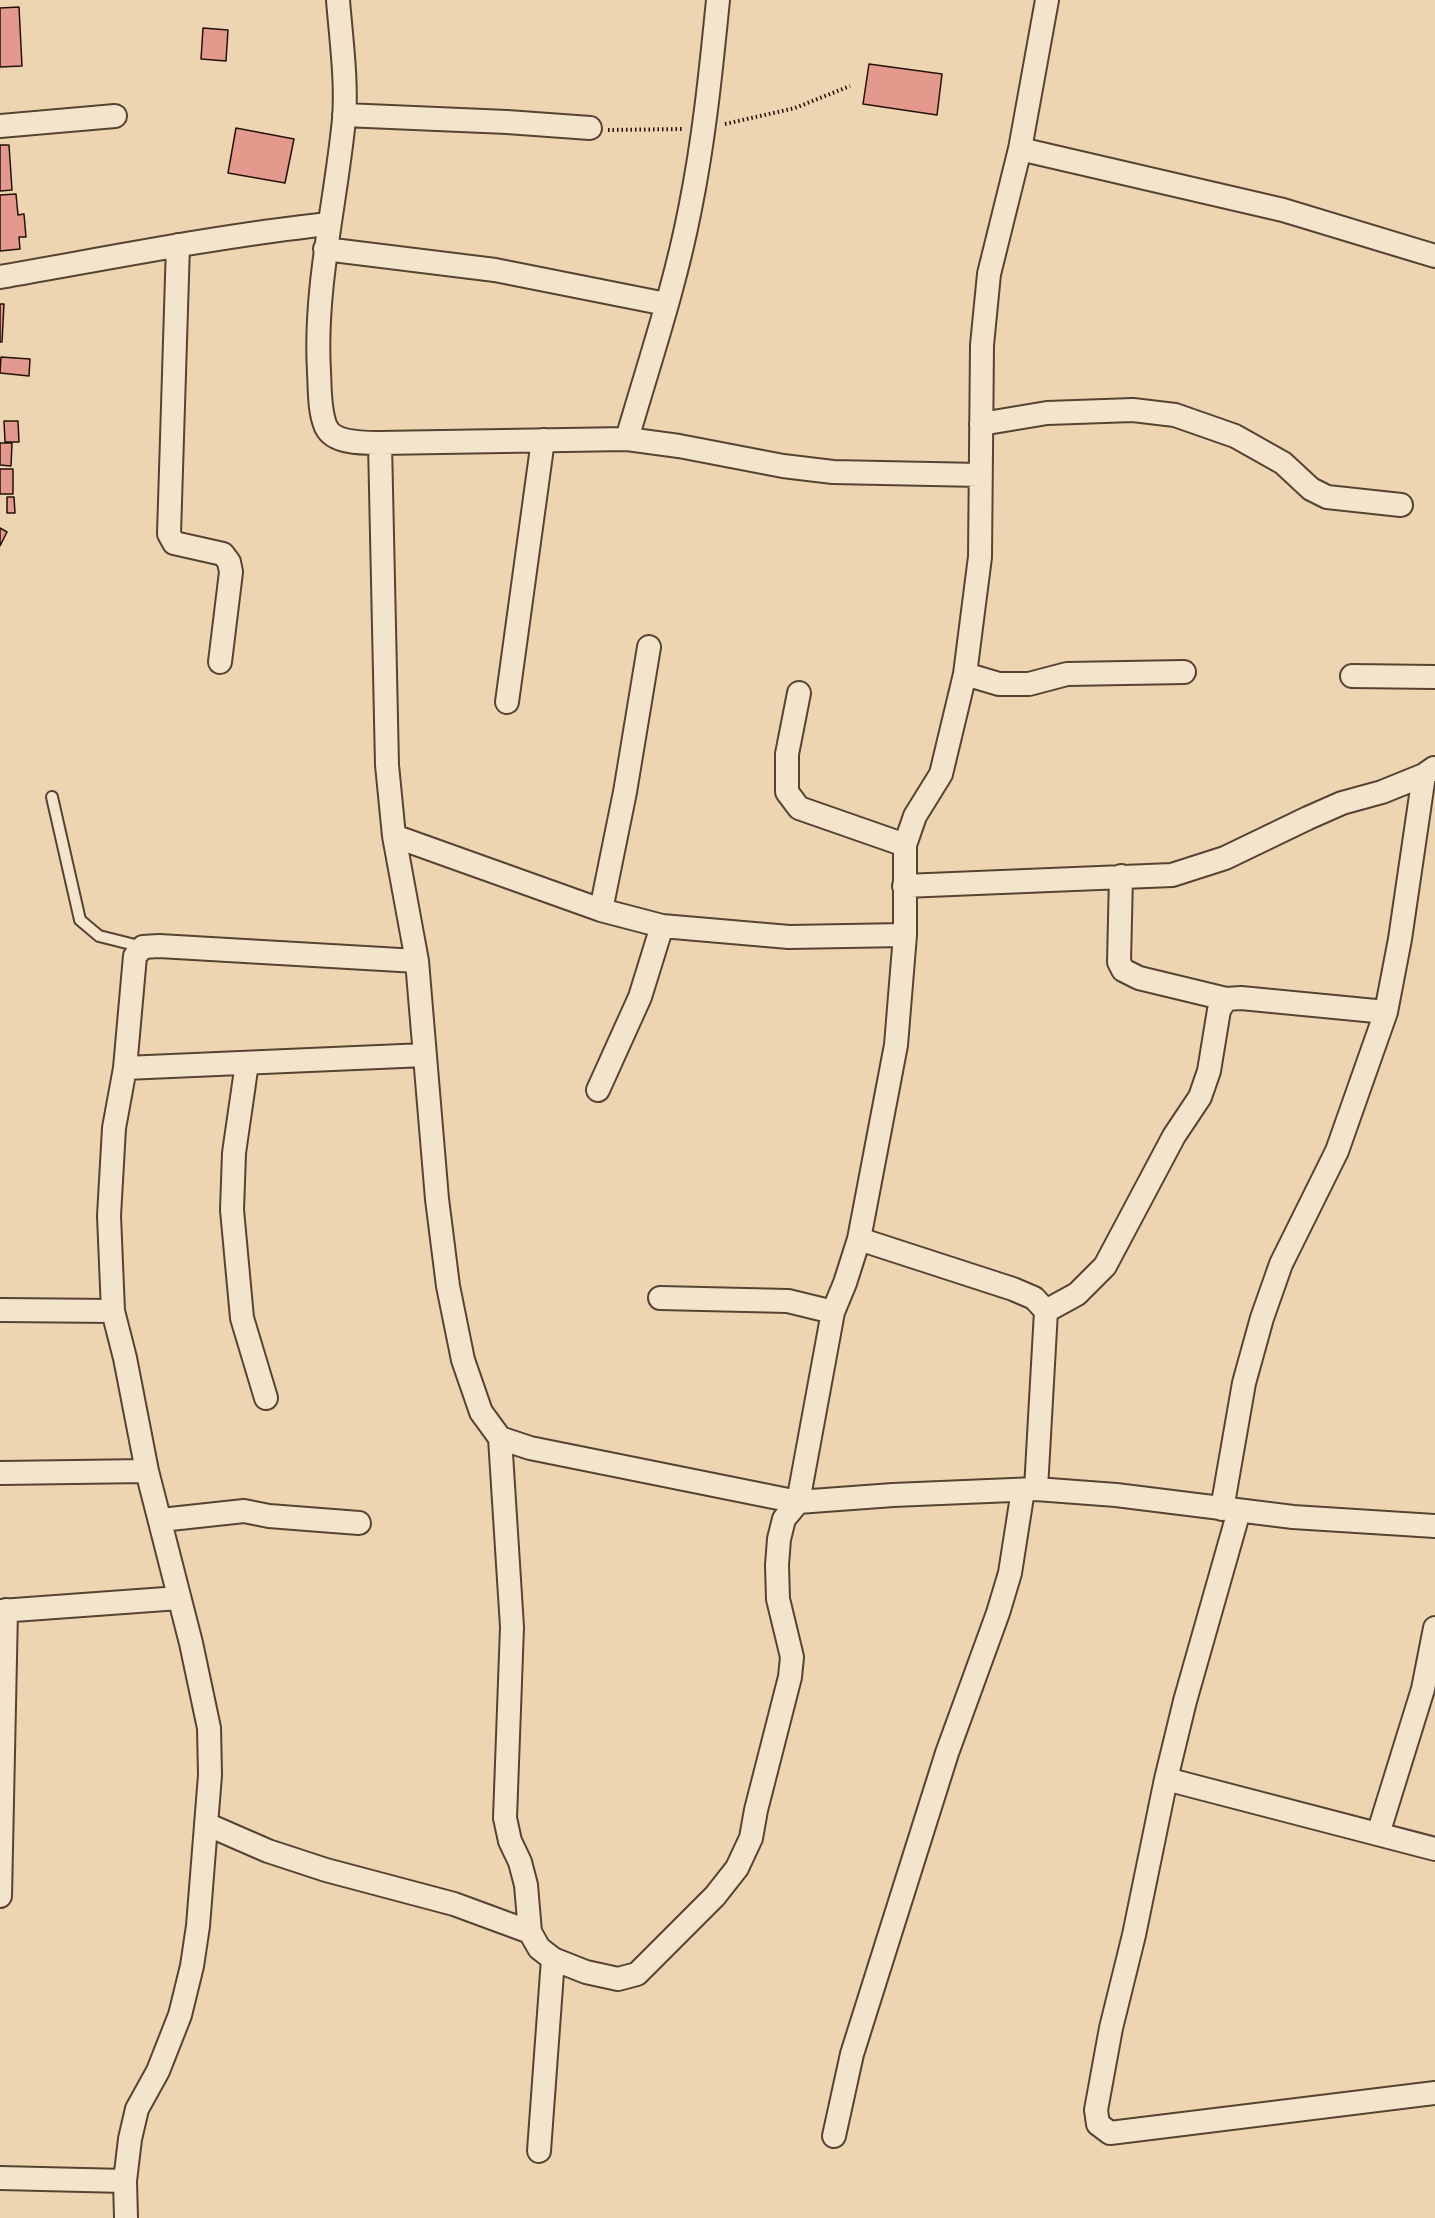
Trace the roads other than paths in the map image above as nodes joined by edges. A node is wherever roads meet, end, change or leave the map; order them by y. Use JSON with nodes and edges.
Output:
{"nodes":[{"id":1,"x":338,"y":0,"type":"edge"},
{"id":2,"x":718,"y":0,"type":"edge"},
{"id":3,"x":1047,"y":0,"type":"edge"},
{"id":4,"x":344,"y":115,"type":"junction"},
{"id":5,"x":114,"y":116,"type":"dead end"},
{"id":6,"x":0,"y":126,"type":"edge"},
{"id":7,"x":590,"y":128,"type":"dead end"},
{"id":8,"x":1020,"y":149,"type":"junction"},
{"id":9,"x":328,"y":224,"type":"junction"},
{"id":10,"x":178,"y":245,"type":"junction"},
{"id":11,"x":326,"y":249,"type":"junction"},
{"id":12,"x":1435,"y":256,"type":"edge"},
{"id":13,"x":0,"y":277,"type":"edge"},
{"id":14,"x":666,"y":304,"type":"junction"},
{"id":15,"x":981,"y":424,"type":"junction"},
{"id":16,"x":627,"y":439,"type":"junction"},
{"id":17,"x":543,"y":440,"type":"junction"},
{"id":18,"x":380,"y":443,"type":"junction"},
{"id":19,"x":980,"y":475,"type":"junction"},
{"id":20,"x":1401,"y":505,"type":"dead end"},
{"id":21,"x":649,"y":647,"type":"dead end"},
{"id":22,"x":220,"y":662,"type":"dead end"},
{"id":23,"x":1184,"y":672,"type":"dead end"},
{"id":24,"x":965,"y":674,"type":"junction"},
{"id":25,"x":1352,"y":676,"type":"dead end"},
{"id":26,"x":1435,"y":677,"type":"edge"},
{"id":27,"x":799,"y":693,"type":"dead end"},
{"id":28,"x":507,"y":702,"type":"dead end"},
{"id":29,"x":1430,"y":771,"type":"edge"},
{"id":30,"x":52,"y":797,"type":"dead end"},
{"id":31,"x":394,"y":836,"type":"junction"},
{"id":32,"x":905,"y":845,"type":"junction"},
{"id":33,"x":1121,"y":876,"type":"junction"},
{"id":34,"x":904,"y":886,"type":"junction"},
{"id":35,"x":601,"y":910,"type":"junction"},
{"id":36,"x":662,"y":926,"type":"junction"},
{"id":37,"x":905,"y":935,"type":"junction"},
{"id":38,"x":143,"y":947,"type":"junction"},
{"id":39,"x":417,"y":961,"type":"junction"},
{"id":40,"x":1226,"y":999,"type":"junction"},
{"id":41,"x":1386,"y":1012,"type":"junction"},
{"id":42,"x":425,"y":1055,"type":"junction"},
{"id":43,"x":247,"y":1063,"type":"junction"},
{"id":44,"x":125,"y":1068,"type":"junction"},
{"id":45,"x":598,"y":1090,"type":"dead end"},
{"id":46,"x":859,"y":1239,"type":"junction"},
{"id":47,"x":660,"y":1298,"type":"dead end"},
{"id":48,"x":0,"y":1310,"type":"edge"},
{"id":49,"x":113,"y":1311,"type":"junction"},
{"id":50,"x":1046,"y":1311,"type":"junction"},
{"id":51,"x":833,"y":1312,"type":"junction"},
{"id":52,"x":266,"y":1398,"type":"dead end"},
{"id":53,"x":500,"y":1438,"type":"junction"},
{"id":54,"x":147,"y":1471,"type":"junction"},
{"id":55,"x":0,"y":1473,"type":"edge"},
{"id":56,"x":1030,"y":1490,"type":"junction"},
{"id":57,"x":798,"y":1502,"type":"junction"},
{"id":58,"x":1230,"y":1510,"type":"junction"},
{"id":59,"x":161,"y":1520,"type":"junction"},
{"id":60,"x":359,"y":1523,"type":"dead end"},
{"id":61,"x":1435,"y":1526,"type":"edge"},
{"id":62,"x":179,"y":1598,"type":"junction"},
{"id":63,"x":3,"y":1611,"type":"edge"},
{"id":64,"x":1435,"y":1628,"type":"edge"},
{"id":65,"x":1166,"y":1779,"type":"junction"},
{"id":66,"x":206,"y":1824,"type":"junction"},
{"id":67,"x":1378,"y":1834,"type":"junction"},
{"id":68,"x":1435,"y":1849,"type":"edge"},
{"id":69,"x":0,"y":1896,"type":"edge"},
{"id":70,"x":530,"y":1932,"type":"junction"},
{"id":71,"x":553,"y":1959,"type":"junction"},
{"id":72,"x":1435,"y":2093,"type":"edge"},
{"id":73,"x":834,"y":2136,"type":"dead end"},
{"id":74,"x":538,"y":2151,"type":"dead end"},
{"id":75,"x":0,"y":2178,"type":"edge"},
{"id":76,"x":124,"y":2181,"type":"junction"},
{"id":77,"x":126,"y":2218,"type":"edge"}],
"edges":[{"from":1,"to":4,"type":"street"},
{"from":2,"to":14,"type":"street"},
{"from":3,"to":8,"type":"street"},
{"from":4,"to":7,"type":"street"},
{"from":4,"to":9,"type":"street"},
{"from":5,"to":6,"type":"street"},
{"from":8,"to":12,"type":"street"},
{"from":8,"to":15,"type":"street"},
{"from":9,"to":10,"type":"street"},
{"from":9,"to":11,"type":"street"},
{"from":10,"to":13,"type":"street"},
{"from":10,"to":22,"type":"street"},
{"from":11,"to":14,"type":"street"},
{"from":11,"to":18,"type":"street"},
{"from":14,"to":16,"type":"street"},
{"from":15,"to":19,"type":"street"},
{"from":15,"to":20,"type":"street"},
{"from":16,"to":17,"type":"street"},
{"from":16,"to":19,"type":"street"},
{"from":17,"to":18,"type":"street"},
{"from":17,"to":28,"type":"street"},
{"from":18,"to":31,"type":"street"},
{"from":19,"to":24,"type":"street"},
{"from":21,"to":35,"type":"street"},
{"from":23,"to":24,"type":"street"},
{"from":24,"to":32,"type":"street"},
{"from":25,"to":26,"type":"street"},
{"from":27,"to":32,"type":"street"},
{"from":29,"to":33,"type":"street"},
{"from":29,"to":41,"type":"street"},
{"from":30,"to":38,"type":"lane"},
{"from":31,"to":35,"type":"street"},
{"from":31,"to":39,"type":"street"},
{"from":32,"to":34,"type":"street"},
{"from":33,"to":34,"type":"street"},
{"from":33,"to":40,"type":"street"},
{"from":34,"to":37,"type":"street"},
{"from":35,"to":36,"type":"street"},
{"from":36,"to":37,"type":"street"},
{"from":36,"to":45,"type":"street"},
{"from":37,"to":46,"type":"street"},
{"from":38,"to":39,"type":"street"},
{"from":38,"to":44,"type":"street"},
{"from":39,"to":42,"type":"street"},
{"from":40,"to":41,"type":"street"},
{"from":40,"to":50,"type":"street"},
{"from":41,"to":58,"type":"street"},
{"from":42,"to":43,"type":"street"},
{"from":42,"to":53,"type":"street"},
{"from":43,"to":44,"type":"street"},
{"from":43,"to":52,"type":"street"},
{"from":44,"to":49,"type":"street"},
{"from":46,"to":50,"type":"street"},
{"from":46,"to":51,"type":"street"},
{"from":47,"to":51,"type":"street"},
{"from":48,"to":49,"type":"street"},
{"from":49,"to":54,"type":"street"},
{"from":50,"to":56,"type":"street"},
{"from":51,"to":57,"type":"street"},
{"from":53,"to":57,"type":"street"},
{"from":53,"to":70,"type":"street"},
{"from":54,"to":55,"type":"street"},
{"from":54,"to":59,"type":"street"},
{"from":56,"to":57,"type":"street"},
{"from":56,"to":58,"type":"street"},
{"from":56,"to":73,"type":"street"},
{"from":57,"to":71,"type":"street"},
{"from":58,"to":61,"type":"street"},
{"from":58,"to":65,"type":"street"},
{"from":59,"to":60,"type":"street"},
{"from":59,"to":62,"type":"street"},
{"from":62,"to":63,"type":"street"},
{"from":62,"to":66,"type":"street"},
{"from":63,"to":69,"type":"street"},
{"from":64,"to":67,"type":"street"},
{"from":65,"to":67,"type":"street"},
{"from":65,"to":72,"type":"street"},
{"from":66,"to":70,"type":"street"},
{"from":66,"to":76,"type":"street"},
{"from":67,"to":68,"type":"street"},
{"from":70,"to":71,"type":"street"},
{"from":71,"to":74,"type":"street"},
{"from":75,"to":76,"type":"street"},
{"from":76,"to":77,"type":"street"}]}
